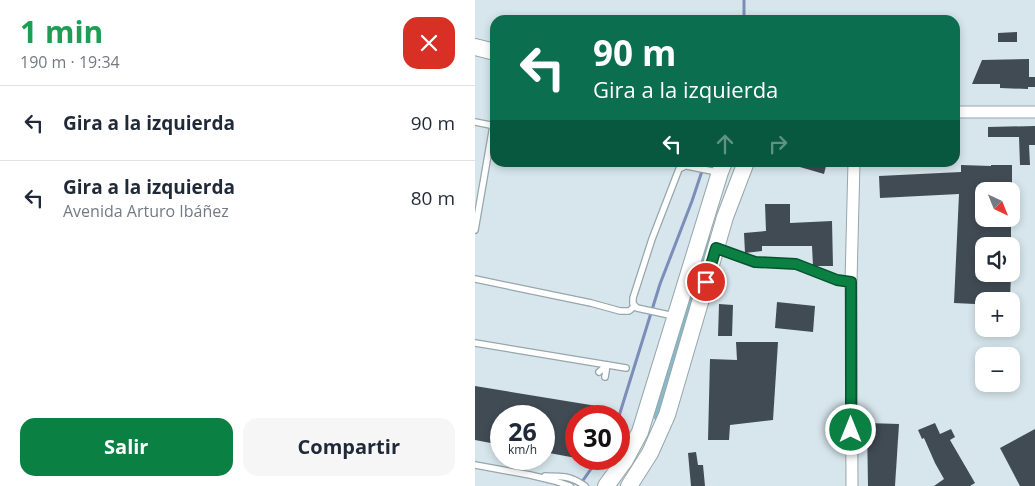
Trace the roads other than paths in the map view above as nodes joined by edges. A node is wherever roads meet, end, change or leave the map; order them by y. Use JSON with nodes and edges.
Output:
{"nodes":[{"id":1,"x":475,"y":47,"type":"edge"},
{"id":2,"x":490,"y":51,"type":"edge"},
{"id":3,"x":960,"y":112,"type":"edge"},
{"id":4,"x":1035,"y":112,"type":"edge"},
{"id":5,"x":475,"y":122,"type":"edge"},
{"id":6,"x":490,"y":125,"type":"edge"},
{"id":7,"x":490,"y":148,"type":"edge"},
{"id":8,"x":683,"y":167,"type":"edge"},
{"id":9,"x":696,"y":167,"type":"edge"},
{"id":10,"x":744,"y":167,"type":"edge"},
{"id":11,"x":854,"y":167,"type":"edge"},
{"id":12,"x":717,"y":169,"type":"edge"},
{"id":13,"x":707,"y":213,"type":"junction"},
{"id":14,"x":725,"y":217,"type":"junction"},
{"id":15,"x":475,"y":230,"type":"edge"},
{"id":16,"x":716,"y":248,"type":"junction"},
{"id":17,"x":475,"y":279,"type":"edge"},
{"id":18,"x":851,"y":282,"type":"junction"},
{"id":19,"x":636,"y":307,"type":"junction"},
{"id":20,"x":676,"y":317,"type":"junction"},
{"id":21,"x":475,"y":343,"type":"edge"},
{"id":22,"x":607,"y":365,"type":"junction"},
{"id":23,"x":626,"y":368,"type":"dead end"},
{"id":24,"x":599,"y":372,"type":"dead end"},
{"id":25,"x":605,"y":377,"type":"dead end"},
{"id":26,"x":639,"y":432,"type":"junction"},
{"id":27,"x":657,"y":438,"type":"junction"},
{"id":28,"x":475,"y":465,"type":"edge"},
{"id":29,"x":530,"y":475,"type":"junction"},
{"id":30,"x":570,"y":486,"type":"edge"},
{"id":31,"x":585,"y":486,"type":"edge"},
{"id":32,"x":606,"y":486,"type":"edge"},
{"id":33,"x":629,"y":486,"type":"edge"},
{"id":34,"x":852,"y":486,"type":"edge"}],
"edges":[{"from":1,"to":2,"type":"main road"},
{"from":3,"to":4,"type":"street"},
{"from":5,"to":6,"type":"lane"},
{"from":7,"to":15,"type":"lane"},
{"from":8,"to":19,"type":"lane"},
{"from":9,"to":12,"type":"lane"},
{"from":10,"to":14,"type":"main road"},
{"from":11,"to":18,"type":"street"},
{"from":12,"to":13,"type":"main road"},
{"from":13,"to":14,"type":"main road"},
{"from":13,"to":20,"type":"main road"},
{"from":14,"to":16,"type":"main road"},
{"from":16,"to":18,"type":"lane"},
{"from":16,"to":27,"type":"main road"},
{"from":17,"to":19,"type":"lane"},
{"from":18,"to":34,"type":"street"},
{"from":19,"to":20,"type":"lane"},
{"from":20,"to":26,"type":"main road"},
{"from":21,"to":22,"type":"lane"},
{"from":22,"to":23,"type":"lane"},
{"from":22,"to":24,"type":"lane"},
{"from":22,"to":25,"type":"lane"},
{"from":26,"to":27,"type":"main road"},
{"from":26,"to":32,"type":"main road"},
{"from":27,"to":33,"type":"main road"},
{"from":28,"to":29,"type":"lane"},
{"from":29,"to":30,"type":"lane"},
{"from":29,"to":31,"type":"lane"}]}
